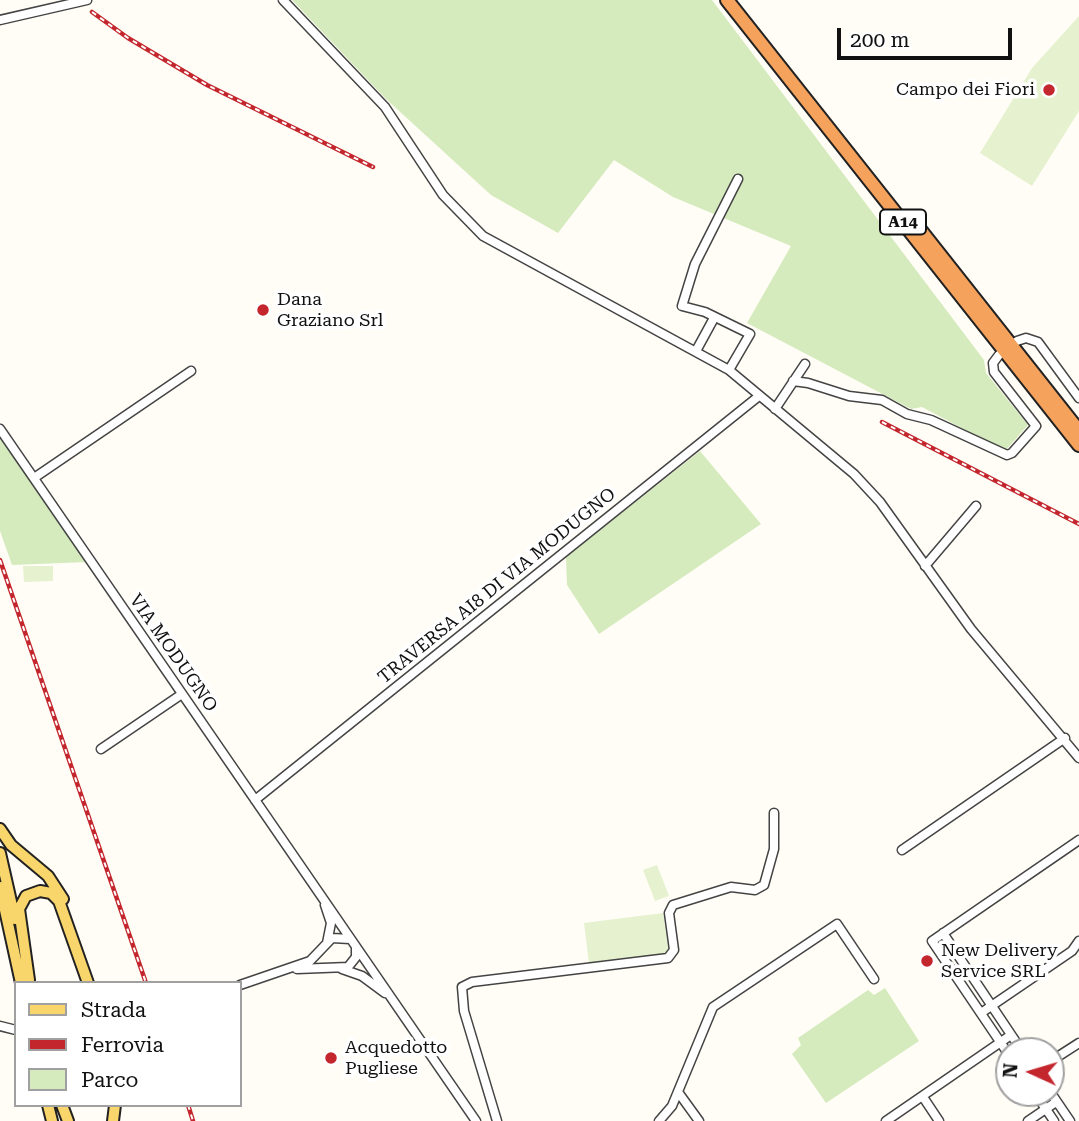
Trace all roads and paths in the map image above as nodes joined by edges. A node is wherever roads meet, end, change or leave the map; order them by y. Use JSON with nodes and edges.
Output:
{"nodes":[{"id":1,"x":87,"y":0,"type":"edge"},
{"id":2,"x":283,"y":0,"type":"edge"},
{"id":3,"x":727,"y":0,"type":"edge"},
{"id":4,"x":737,"y":0,"type":"edge"},
{"id":5,"x":0,"y":20,"type":"edge"},
{"id":6,"x":738,"y":179,"type":"dead end"},
{"id":7,"x":714,"y":318,"type":"junction"},
{"id":8,"x":1017,"y":341,"type":"dead end"},
{"id":9,"x":696,"y":351,"type":"junction"},
{"id":10,"x":999,"y":355,"type":"dead end"},
{"id":11,"x":805,"y":364,"type":"dead end"},
{"id":12,"x":729,"y":370,"type":"junction"},
{"id":13,"x":191,"y":371,"type":"dead end"},
{"id":14,"x":793,"y":381,"type":"junction"},
{"id":15,"x":759,"y":396,"type":"junction"},
{"id":16,"x":1079,"y":398,"type":"edge"},
{"id":17,"x":775,"y":409,"type":"junction"},
{"id":18,"x":0,"y":429,"type":"edge"},
{"id":19,"x":1079,"y":430,"type":"edge"},
{"id":20,"x":1079,"y":445,"type":"edge"},
{"id":21,"x":34,"y":478,"type":"junction"},
{"id":22,"x":976,"y":506,"type":"dead end"},
{"id":23,"x":925,"y":566,"type":"junction"},
{"id":24,"x":182,"y":694,"type":"junction"},
{"id":25,"x":1065,"y":738,"type":"junction"},
{"id":26,"x":101,"y":749,"type":"dead end"},
{"id":27,"x":1079,"y":758,"type":"edge"},
{"id":28,"x":255,"y":800,"type":"junction"},
{"id":29,"x":774,"y":813,"type":"dead end"},
{"id":30,"x":0,"y":829,"type":"edge"},
{"id":31,"x":1079,"y":840,"type":"edge"},
{"id":32,"x":902,"y":850,"type":"dead end"},
{"id":33,"x":0,"y":853,"type":"edge"},
{"id":34,"x":0,"y":887,"type":"edge"},
{"id":35,"x":320,"y":894,"type":"junction"},
{"id":36,"x":68,"y":922,"type":"junction"},
{"id":37,"x":943,"y":933,"type":"junction"},
{"id":38,"x":350,"y":939,"type":"junction"},
{"id":39,"x":1079,"y":941,"type":"edge"},
{"id":40,"x":326,"y":945,"type":"junction"},
{"id":41,"x":356,"y":947,"type":"junction"},
{"id":42,"x":338,"y":968,"type":"junction"},
{"id":43,"x":291,"y":969,"type":"junction"},
{"id":44,"x":88,"y":979,"type":"edge"},
{"id":45,"x":874,"y":979,"type":"dead end"},
{"id":46,"x":27,"y":981,"type":"edge"},
{"id":47,"x":27,"y":981,"type":"edge"},
{"id":48,"x":27,"y":981,"type":"edge"},
{"id":49,"x":242,"y":984,"type":"edge"},
{"id":50,"x":392,"y":1000,"type":"junction"},
{"id":51,"x":992,"y":1006,"type":"junction"},
{"id":52,"x":981,"y":1013,"type":"junction"},
{"id":53,"x":1011,"y":1035,"type":"joint"},
{"id":54,"x":997,"y":1037,"type":"edge"},
{"id":55,"x":1008,"y":1037,"type":"edge"},
{"id":56,"x":995,"y":1046,"type":"edge"},
{"id":57,"x":678,"y":1092,"type":"junction"},
{"id":58,"x":923,"y":1097,"type":"junction"},
{"id":59,"x":1046,"y":1108,"type":"joint"},
{"id":60,"x":475,"y":1121,"type":"edge"},
{"id":61,"x":497,"y":1121,"type":"edge"},
{"id":62,"x":659,"y":1121,"type":"edge"},
{"id":63,"x":699,"y":1121,"type":"edge"},
{"id":64,"x":886,"y":1121,"type":"edge"},
{"id":65,"x":939,"y":1121,"type":"edge"},
{"id":66,"x":1028,"y":1121,"type":"edge"},
{"id":67,"x":1054,"y":1121,"type":"edge"}],
"edges":[{"from":1,"to":5,"type":"street"},
{"from":2,"to":9,"type":"street"},
{"from":3,"to":20,"type":"highway","number":"A14"},
{"from":4,"to":19,"type":"highway","number":"A14"},
{"from":6,"to":7,"type":"street"},
{"from":7,"to":9,"type":"street"},
{"from":7,"to":12,"type":"street"},
{"from":8,"to":16,"type":"street"},
{"from":9,"to":12,"type":"street"},
{"from":10,"to":14,"type":"street"},
{"from":11,"to":14,"type":"street"},
{"from":12,"to":15,"type":"street"},
{"from":13,"to":21,"type":"street"},
{"from":14,"to":17,"type":"street"},
{"from":15,"to":17,"type":"street"},
{"from":15,"to":28,"type":"street","name":"TRAVERSA AI8 DI VIA MODUGNO"},
{"from":17,"to":23,"type":"street"},
{"from":18,"to":21,"type":"street","name":"VIA MODUGNO"},
{"from":21,"to":24,"type":"street","name":"VIA MODUGNO"},
{"from":22,"to":23,"type":"street"},
{"from":23,"to":25,"type":"street"},
{"from":24,"to":26,"type":"street"},
{"from":24,"to":28,"type":"street","name":"VIA MODUGNO"},
{"from":25,"to":27,"type":"street"},
{"from":25,"to":32,"type":"street"},
{"from":28,"to":35,"type":"street","name":"VIA MODUGNO"},
{"from":29,"to":61,"type":"street"},
{"from":30,"to":36,"type":"main road"},
{"from":31,"to":37,"type":"street"},
{"from":33,"to":47,"type":"main road"},
{"from":34,"to":48,"type":"main road"},
{"from":35,"to":38,"type":"street","name":"VIA MODUGNO"},
{"from":35,"to":40,"type":"street","name":"VIA MODUGNO"},
{"from":36,"to":44,"type":"main road"},
{"from":36,"to":46,"type":"main road"},
{"from":37,"to":51,"type":"street"},
{"from":37,"to":52,"type":"street"},
{"from":38,"to":40,"type":"street"},
{"from":38,"to":41,"type":"street"},
{"from":39,"to":51,"type":"street"},
{"from":40,"to":42,"type":"street"},
{"from":40,"to":43,"type":"street"},
{"from":41,"to":42,"type":"street"},
{"from":41,"to":50,"type":"street"},
{"from":42,"to":43,"type":"street"},
{"from":42,"to":50,"type":"street"},
{"from":43,"to":49,"type":"street"},
{"from":45,"to":57,"type":"street"},
{"from":50,"to":60,"type":"street"},
{"from":51,"to":52,"type":"street"},
{"from":51,"to":53,"type":"street"},
{"from":52,"to":54,"type":"street"},
{"from":53,"to":55,"type":"street"},
{"from":56,"to":58,"type":"street"},
{"from":57,"to":62,"type":"street"},
{"from":57,"to":63,"type":"street"},
{"from":58,"to":64,"type":"street"},
{"from":58,"to":65,"type":"street"},
{"from":59,"to":66,"type":"street"},
{"from":59,"to":67,"type":"street"}]}
